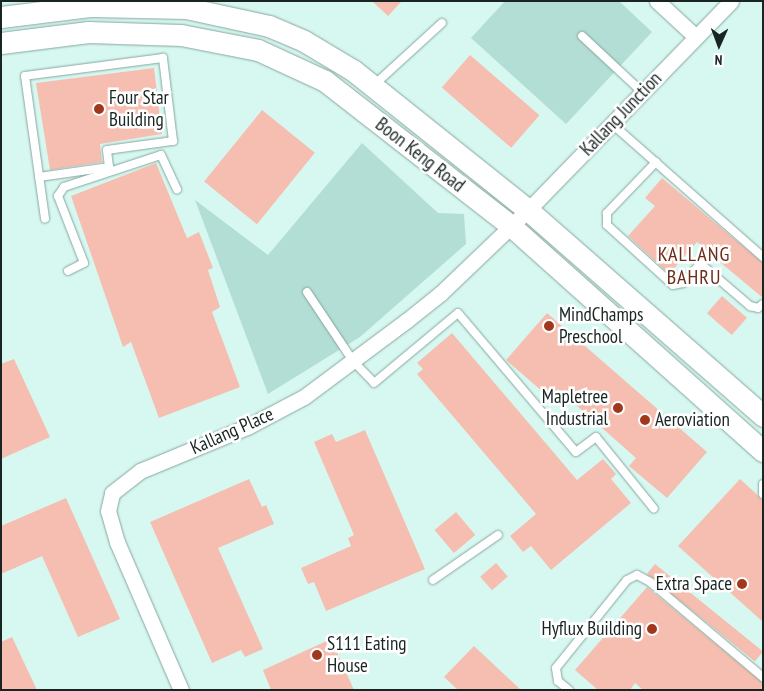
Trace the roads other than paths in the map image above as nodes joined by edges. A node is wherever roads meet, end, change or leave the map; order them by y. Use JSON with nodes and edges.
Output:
{"nodes":[{"id":1,"x":657,"y":1,"type":"edge"},
{"id":2,"x":731,"y":1,"type":"edge"},
{"id":3,"x":1,"y":17,"type":"edge"},
{"id":4,"x":442,"y":24,"type":"dead end"},
{"id":5,"x":582,"y":36,"type":"dead end"},
{"id":6,"x":696,"y":37,"type":"junction"},
{"id":7,"x":1,"y":43,"type":"edge"},
{"id":8,"x":373,"y":87,"type":"junction"},
{"id":9,"x":642,"y":92,"type":"junction"},
{"id":10,"x":611,"y":123,"type":"junction"},
{"id":11,"x":656,"y":162,"type":"junction"},
{"id":12,"x":39,"y":177,"type":"junction"},
{"id":13,"x":177,"y":189,"type":"dead end"},
{"id":14,"x":528,"y":210,"type":"junction"},
{"id":15,"x":45,"y":219,"type":"dead end"},
{"id":16,"x":511,"y":226,"type":"junction"},
{"id":17,"x":710,"y":253,"type":"dead end"},
{"id":18,"x":763,"y":257,"type":"edge"},
{"id":19,"x":701,"y":264,"type":"junction"},
{"id":20,"x":68,"y":271,"type":"dead end"},
{"id":21,"x":307,"y":292,"type":"dead end"},
{"id":22,"x":763,"y":304,"type":"edge"},
{"id":23,"x":352,"y":361,"type":"junction"},
{"id":24,"x":763,"y":416,"type":"edge"},
{"id":25,"x":763,"y":451,"type":"edge"},
{"id":26,"x":763,"y":484,"type":"edge"},
{"id":27,"x":763,"y":494,"type":"edge"},
{"id":28,"x":654,"y":509,"type":"dead end"},
{"id":29,"x":498,"y":535,"type":"dead end"},
{"id":30,"x":433,"y":580,"type":"dead end"},
{"id":31,"x":763,"y":676,"type":"edge"},
{"id":32,"x":181,"y":690,"type":"edge"},
{"id":33,"x":569,"y":690,"type":"edge"}],
"edges":[{"from":1,"to":6,"type":"street"},
{"from":2,"to":6,"type":"street","name":"Kallang Junction"},
{"from":3,"to":8,"type":"main road","name":"Boon Keng Road"},
{"from":4,"to":8,"type":"lane"},
{"from":5,"to":9,"type":"lane"},
{"from":6,"to":9,"type":"street","name":"Kallang Junction"},
{"from":7,"to":16,"type":"main road","name":"Boon Keng Road"},
{"from":8,"to":14,"type":"main road","name":"Boon Keng Road"},
{"from":9,"to":10,"type":"street","name":"Kallang Junction"},
{"from":10,"to":11,"type":"lane"},
{"from":10,"to":14,"type":"street","name":"Kallang Junction"},
{"from":11,"to":18,"type":"lane"},
{"from":11,"to":19,"type":"lane"},
{"from":12,"to":12,"type":"lane"},
{"from":12,"to":15,"type":"lane"},
{"from":13,"to":20,"type":"lane"},
{"from":14,"to":16,"type":"street","name":"Kallang Junction"},
{"from":14,"to":24,"type":"main road","name":"Boon Keng Road"},
{"from":16,"to":23,"type":"street","name":"Kallang Place"},
{"from":16,"to":25,"type":"main road","name":"Boon Keng Road"},
{"from":17,"to":19,"type":"lane"},
{"from":19,"to":22,"type":"lane"},
{"from":21,"to":23,"type":"lane"},
{"from":23,"to":28,"type":"lane"},
{"from":23,"to":32,"type":"street","name":"Kallang Place"},
{"from":26,"to":27,"type":"lane"},
{"from":29,"to":30,"type":"lane"},
{"from":31,"to":33,"type":"lane"}]}
